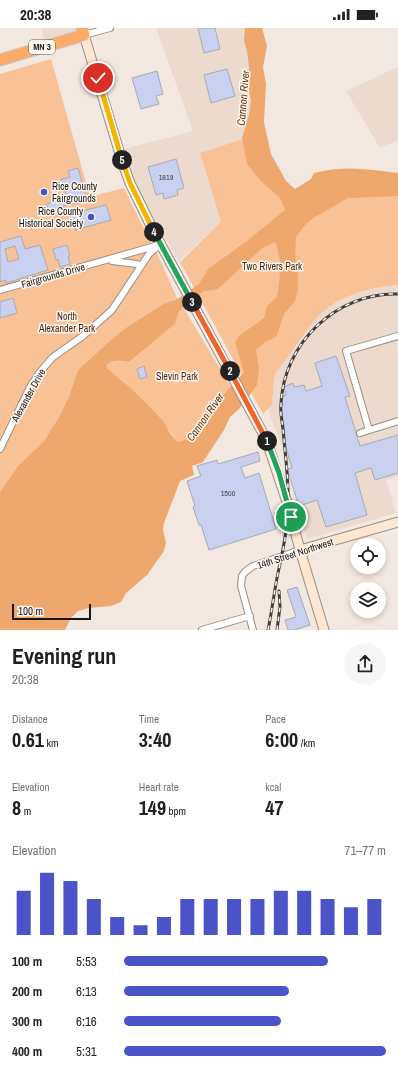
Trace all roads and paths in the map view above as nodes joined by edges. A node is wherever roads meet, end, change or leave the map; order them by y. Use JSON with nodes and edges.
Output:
{"nodes":[{"id":1,"x":110,"y":28,"type":"edge"},
{"id":2,"x":83,"y":32,"type":"edge"},
{"id":3,"x":0,"y":60,"type":"edge"},
{"id":4,"x":161,"y":244,"type":"junction"},
{"id":5,"x":106,"y":260,"type":"junction"},
{"id":6,"x":140,"y":266,"type":"junction"},
{"id":7,"x":0,"y":290,"type":"edge"},
{"id":8,"x":398,"y":336,"type":"edge"},
{"id":9,"x":398,"y":421,"type":"edge"},
{"id":10,"x":369,"y":430,"type":"junction"},
{"id":11,"x":360,"y":433,"type":"dead end"},
{"id":12,"x":0,"y":449,"type":"edge"},
{"id":13,"x":397,"y":524,"type":"edge"},
{"id":14,"x":300,"y":550,"type":"junction"},
{"id":15,"x":250,"y":616,"type":"junction"},
{"id":16,"x":202,"y":630,"type":"edge"},
{"id":17,"x":253,"y":630,"type":"edge"},
{"id":18,"x":324,"y":630,"type":"edge"}],
"edges":[{"from":1,"to":2,"type":"street"},
{"from":2,"to":3,"type":"highway","number":"MN 3"},
{"from":2,"to":4,"type":"street"},
{"from":4,"to":5,"type":"street","name":"Fairgrounds Drive"},
{"from":4,"to":6,"type":"street","name":"Alexander Drive"},
{"from":4,"to":14,"type":"street"},
{"from":5,"to":6,"type":"street","name":"Fairgrounds Drive"},
{"from":5,"to":7,"type":"street","name":"Fairgrounds Drive"},
{"from":6,"to":12,"type":"street","name":"Alexander Drive"},
{"from":8,"to":10,"type":"street"},
{"from":9,"to":10,"type":"street"},
{"from":10,"to":11,"type":"street"},
{"from":13,"to":14,"type":"street","name":"14th Street Northwest"},
{"from":14,"to":15,"type":"street","name":"14th Street Northwest"},
{"from":14,"to":18,"type":"street"},
{"from":15,"to":16,"type":"street"},
{"from":15,"to":17,"type":"street"}]}
